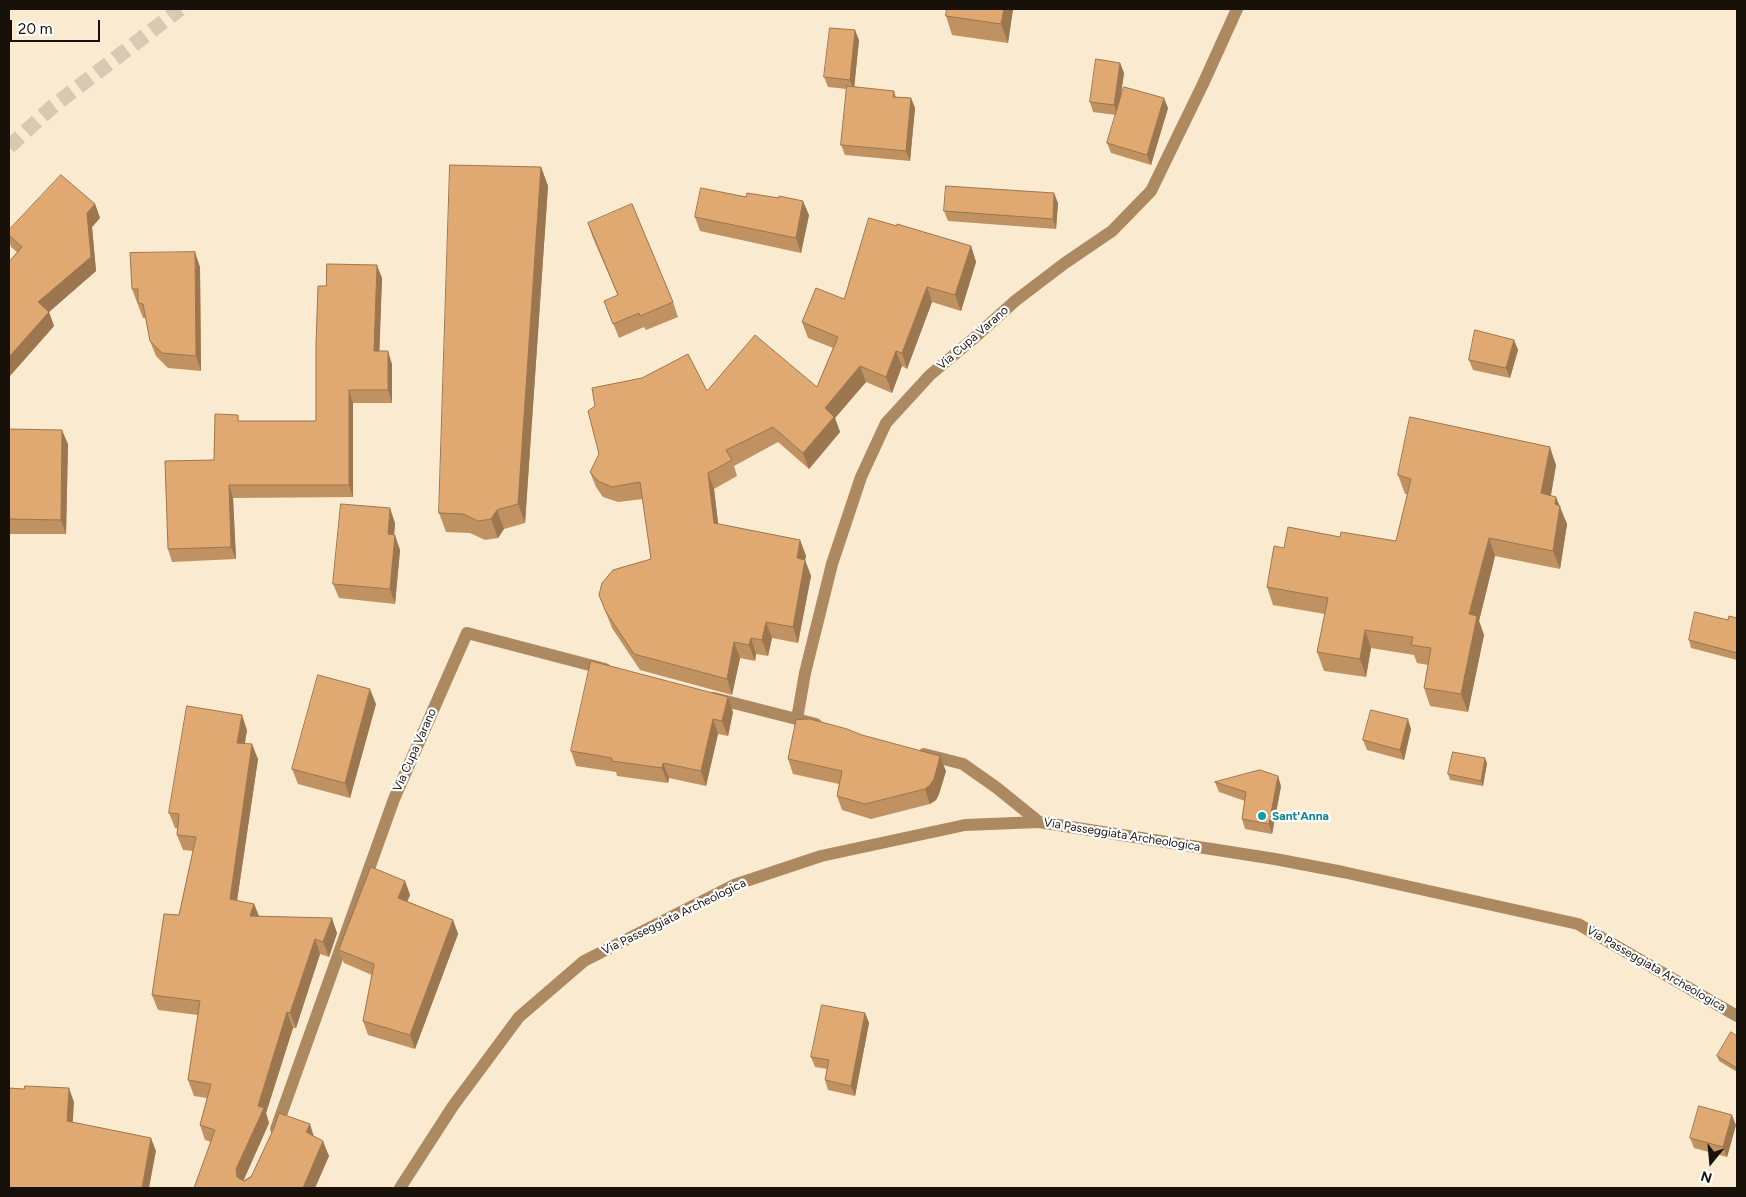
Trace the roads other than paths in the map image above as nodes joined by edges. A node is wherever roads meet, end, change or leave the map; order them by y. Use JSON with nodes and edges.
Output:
{"nodes":[{"id":1,"x":1237,"y":9,"type":"edge"},
{"id":2,"x":617,"y":672,"type":"edge"},
{"id":3,"x":702,"y":694,"type":"edge"},
{"id":4,"x":797,"y":719,"type":"junction"},
{"id":5,"x":824,"y":726,"type":"edge"},
{"id":6,"x":916,"y":751,"type":"edge"},
{"id":7,"x":1039,"y":822,"type":"junction"},
{"id":8,"x":1737,"y":1016,"type":"edge"},
{"id":9,"x":272,"y":1140,"type":"edge"},
{"id":10,"x":400,"y":1188,"type":"edge"}],
"edges":[{"from":1,"to":4,"type":"street","name":"Via Cupa Varano"},
{"from":2,"to":9,"type":"street","name":"Via Cupa Varano"},
{"from":3,"to":4,"type":"street"},
{"from":4,"to":5,"type":"street"},
{"from":6,"to":7,"type":"street"},
{"from":7,"to":8,"type":"street","name":"Via Passeggiata Archeologica"},
{"from":7,"to":10,"type":"street","name":"Via Passeggiata Archeologica"}]}
